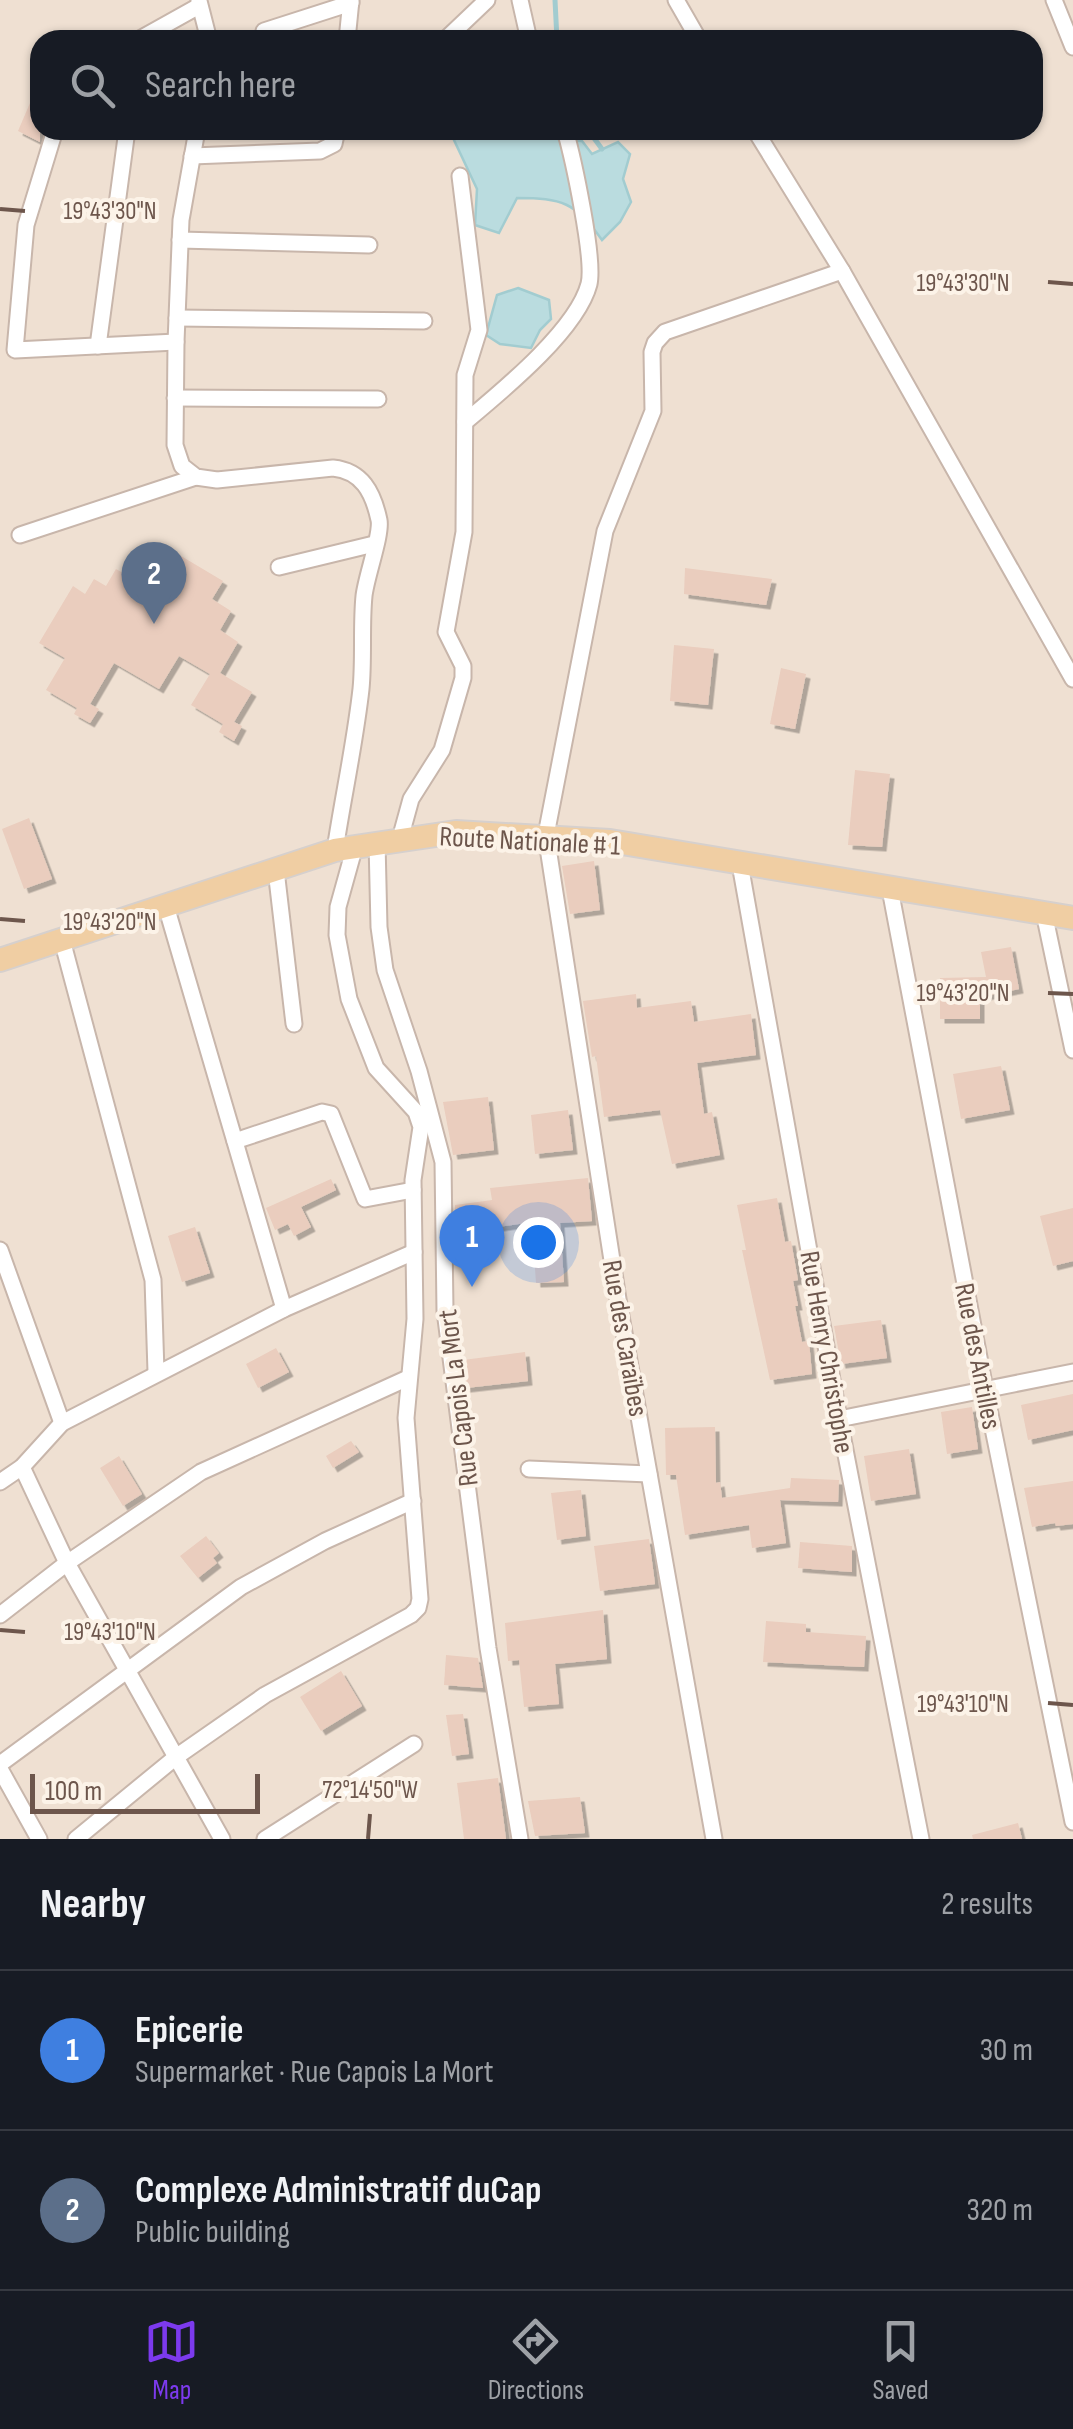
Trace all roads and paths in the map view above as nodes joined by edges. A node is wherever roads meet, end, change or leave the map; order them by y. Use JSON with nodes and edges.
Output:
{"nodes":[{"id":1,"x":487,"y":0,"type":"edge"},
{"id":2,"x":520,"y":0,"type":"edge"},
{"id":3,"x":676,"y":0,"type":"edge"},
{"id":4,"x":1054,"y":0,"type":"edge"},
{"id":5,"x":351,"y":2,"type":"edge"},
{"id":6,"x":199,"y":3,"type":"edge"},
{"id":7,"x":154,"y":30,"type":"edge"},
{"id":8,"x":207,"y":30,"type":"edge"},
{"id":9,"x":267,"y":30,"type":"edge"},
{"id":10,"x":347,"y":30,"type":"edge"},
{"id":11,"x":456,"y":30,"type":"edge"},
{"id":12,"x":528,"y":30,"type":"edge"},
{"id":13,"x":693,"y":30,"type":"edge"},
{"id":14,"x":1073,"y":47,"type":"edge"},
{"id":15,"x":52,"y":140,"type":"edge"},
{"id":16,"x":127,"y":140,"type":"edge"},
{"id":17,"x":195,"y":140,"type":"edge"},
{"id":18,"x":335,"y":140,"type":"edge"},
{"id":19,"x":568,"y":140,"type":"edge"},
{"id":20,"x":760,"y":140,"type":"edge"},
{"id":21,"x":192,"y":156,"type":"junction"},
{"id":22,"x":460,"y":176,"type":"dead end"},
{"id":23,"x":180,"y":240,"type":"junction"},
{"id":24,"x":369,"y":245,"type":"dead end"},
{"id":25,"x":842,"y":271,"type":"junction"},
{"id":26,"x":177,"y":318,"type":"junction"},
{"id":27,"x":424,"y":322,"type":"dead end"},
{"id":28,"x":176,"y":342,"type":"junction"},
{"id":29,"x":98,"y":346,"type":"junction"},
{"id":30,"x":175,"y":398,"type":"junction"},
{"id":31,"x":378,"y":399,"type":"dead end"},
{"id":32,"x":466,"y":422,"type":"junction"},
{"id":33,"x":196,"y":477,"type":"junction"},
{"id":34,"x":20,"y":536,"type":"dead end"},
{"id":35,"x":374,"y":544,"type":"junction"},
{"id":36,"x":279,"y":567,"type":"dead end"},
{"id":37,"x":1073,"y":679,"type":"edge"},
{"id":38,"x":546,"y":835,"type":"junction"},
{"id":39,"x":367,"y":844,"type":"junction"},
{"id":40,"x":740,"y":864,"type":"junction"},
{"id":41,"x":276,"y":870,"type":"junction"},
{"id":42,"x":890,"y":889,"type":"junction"},
{"id":43,"x":166,"y":906,"type":"junction"},
{"id":44,"x":1044,"y":914,"type":"junction"},
{"id":45,"x":1073,"y":918,"type":"edge"},
{"id":46,"x":62,"y":940,"type":"junction"},
{"id":47,"x":0,"y":960,"type":"edge"},
{"id":48,"x":294,"y":1024,"type":"dead end"},
{"id":49,"x":1073,"y":1050,"type":"edge"},
{"id":50,"x":235,"y":1142,"type":"junction"},
{"id":51,"x":413,"y":1190,"type":"junction"},
{"id":52,"x":0,"y":1250,"type":"edge"},
{"id":53,"x":414,"y":1252,"type":"junction"},
{"id":54,"x":284,"y":1309,"type":"junction"},
{"id":55,"x":156,"y":1372,"type":"junction"},
{"id":56,"x":1073,"y":1372,"type":"edge"},
{"id":57,"x":408,"y":1378,"type":"junction"},
{"id":58,"x":986,"y":1389,"type":"junction"},
{"id":59,"x":839,"y":1418,"type":"junction"},
{"id":60,"x":62,"y":1423,"type":"junction"},
{"id":61,"x":22,"y":1467,"type":"junction"},
{"id":62,"x":529,"y":1469,"type":"dead end"},
{"id":63,"x":649,"y":1474,"type":"junction"},
{"id":64,"x":0,"y":1482,"type":"edge"},
{"id":65,"x":412,"y":1501,"type":"junction"},
{"id":66,"x":68,"y":1563,"type":"junction"},
{"id":67,"x":0,"y":1616,"type":"edge"},
{"id":68,"x":128,"y":1670,"type":"junction"},
{"id":69,"x":414,"y":1744,"type":"dead end"},
{"id":70,"x":176,"y":1757,"type":"junction"},
{"id":71,"x":0,"y":1766,"type":"edge"},
{"id":72,"x":1073,"y":1822,"type":"edge"},
{"id":73,"x":38,"y":1839,"type":"edge"},
{"id":74,"x":76,"y":1839,"type":"edge"},
{"id":75,"x":222,"y":1839,"type":"edge"},
{"id":76,"x":265,"y":1839,"type":"edge"},
{"id":77,"x":520,"y":1839,"type":"edge"},
{"id":78,"x":714,"y":1839,"type":"edge"},
{"id":79,"x":920,"y":1839,"type":"edge"}],
"edges":[{"from":1,"to":11,"type":"street"},
{"from":2,"to":12,"type":"street"},
{"from":3,"to":13,"type":"street"},
{"from":4,"to":14,"type":"street"},
{"from":5,"to":9,"type":"street"},
{"from":5,"to":10,"type":"street"},
{"from":6,"to":7,"type":"street"},
{"from":6,"to":8,"type":"street"},
{"from":15,"to":29,"type":"street"},
{"from":16,"to":29,"type":"street"},
{"from":17,"to":21,"type":"street"},
{"from":18,"to":21,"type":"street"},
{"from":19,"to":32,"type":"street"},
{"from":20,"to":25,"type":"street"},
{"from":21,"to":23,"type":"street"},
{"from":22,"to":32,"type":"street"},
{"from":23,"to":24,"type":"street"},
{"from":23,"to":26,"type":"street"},
{"from":25,"to":37,"type":"street"},
{"from":25,"to":38,"type":"street","name":"Rue des Caraïbes"},
{"from":26,"to":27,"type":"street"},
{"from":26,"to":28,"type":"street"},
{"from":28,"to":29,"type":"street"},
{"from":28,"to":30,"type":"street"},
{"from":30,"to":31,"type":"street"},
{"from":30,"to":33,"type":"street"},
{"from":32,"to":39,"type":"street"},
{"from":33,"to":34,"type":"street"},
{"from":33,"to":35,"type":"street"},
{"from":35,"to":36,"type":"street"},
{"from":35,"to":39,"type":"street"},
{"from":38,"to":39,"type":"main road","name":"Route Nationale # 1"},
{"from":38,"to":40,"type":"main road","name":"Route Nationale # 1"},
{"from":38,"to":63,"type":"street","name":"Rue des Caraïbes"},
{"from":39,"to":41,"type":"main road","name":"Route Nationale # 1"},
{"from":39,"to":51,"type":"street"},
{"from":39,"to":77,"type":"street","name":"Rue Capois La Mort"},
{"from":40,"to":42,"type":"main road","name":"Route Nationale # 1"},
{"from":40,"to":59,"type":"street","name":"Rue Henry Christophe"},
{"from":41,"to":43,"type":"main road","name":"Route Nationale # 1"},
{"from":41,"to":48,"type":"street"},
{"from":42,"to":44,"type":"main road","name":"Route Nationale # 1"},
{"from":42,"to":58,"type":"street","name":"Rue des Antilles"},
{"from":43,"to":46,"type":"main road","name":"Route Nationale # 1"},
{"from":43,"to":50,"type":"street"},
{"from":44,"to":45,"type":"main road","name":"Route Nationale # 1"},
{"from":44,"to":49,"type":"street"},
{"from":46,"to":47,"type":"main road","name":"Route Nationale # 1"},
{"from":46,"to":55,"type":"street"},
{"from":50,"to":51,"type":"street"},
{"from":50,"to":54,"type":"street"},
{"from":51,"to":53,"type":"street"},
{"from":52,"to":60,"type":"street"},
{"from":53,"to":54,"type":"street"},
{"from":53,"to":57,"type":"street"},
{"from":54,"to":55,"type":"street"},
{"from":55,"to":60,"type":"street"},
{"from":56,"to":58,"type":"street"},
{"from":57,"to":65,"type":"street"},
{"from":57,"to":66,"type":"street"},
{"from":58,"to":59,"type":"street"},
{"from":58,"to":72,"type":"street","name":"Rue des Antilles"},
{"from":59,"to":79,"type":"street","name":"Rue Henry Christophe"},
{"from":60,"to":61,"type":"street"},
{"from":61,"to":64,"type":"street"},
{"from":61,"to":66,"type":"street"},
{"from":62,"to":63,"type":"street"},
{"from":63,"to":78,"type":"street","name":"Rue des Caraïbes"},
{"from":65,"to":68,"type":"street"},
{"from":65,"to":70,"type":"street"},
{"from":66,"to":67,"type":"street"},
{"from":66,"to":68,"type":"street"},
{"from":68,"to":70,"type":"street"},
{"from":68,"to":71,"type":"street"},
{"from":69,"to":76,"type":"street"},
{"from":70,"to":74,"type":"street"},
{"from":70,"to":75,"type":"street"},
{"from":71,"to":73,"type":"street"}]}
